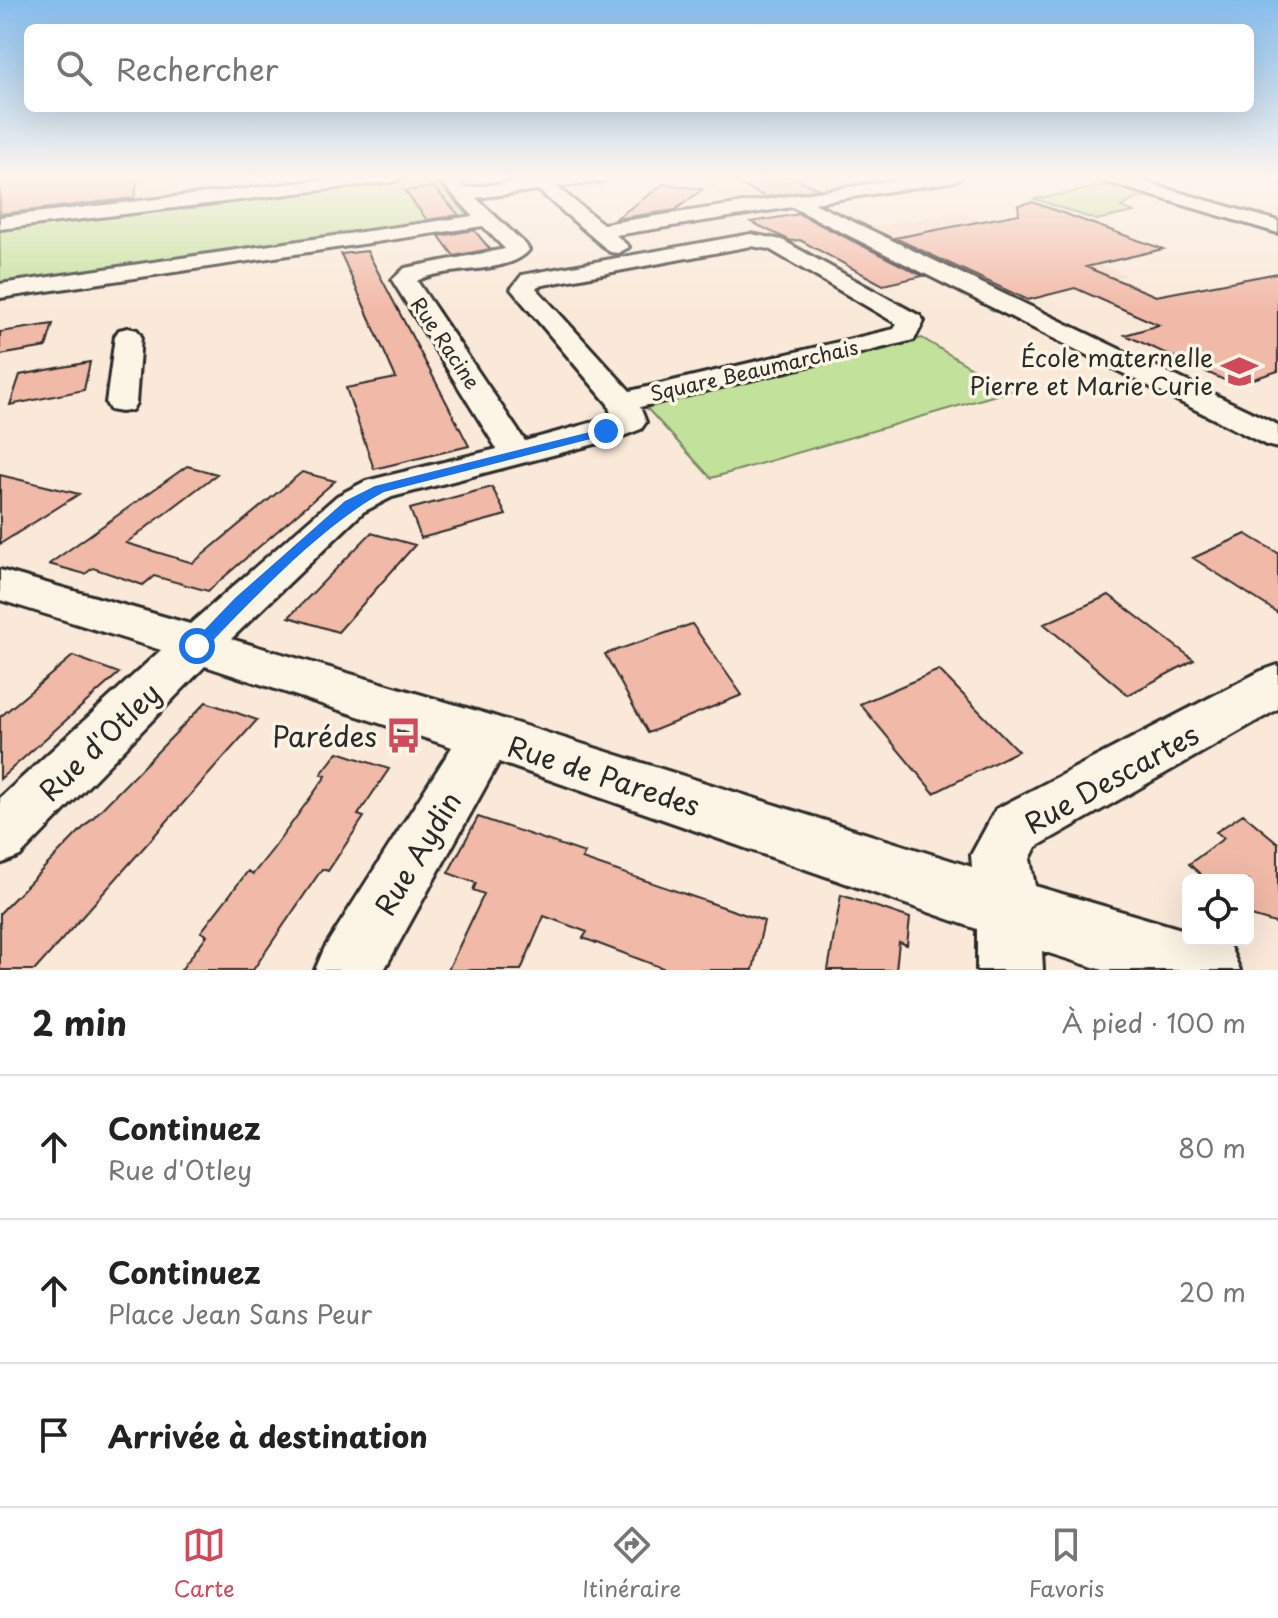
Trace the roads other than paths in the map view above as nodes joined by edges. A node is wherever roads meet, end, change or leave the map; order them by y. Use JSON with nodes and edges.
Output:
{"nodes":[{"id":1,"x":478,"y":221,"type":"edge"},
{"id":2,"x":488,"y":221,"type":"edge"},
{"id":3,"x":590,"y":221,"type":"edge"},
{"id":4,"x":616,"y":221,"type":"edge"},
{"id":5,"x":663,"y":221,"type":"edge"},
{"id":6,"x":836,"y":221,"type":"edge"},
{"id":7,"x":1259,"y":221,"type":"edge"},
{"id":8,"x":626,"y":227,"type":"junction"},
{"id":9,"x":1278,"y":227,"type":"edge"},
{"id":10,"x":600,"y":231,"type":"junction"},
{"id":11,"x":667,"y":255,"type":"junction"},
{"id":12,"x":634,"y":261,"type":"junction"},
{"id":13,"x":0,"y":291,"type":"edge"},
{"id":14,"x":128,"y":336,"type":"dead end"},
{"id":15,"x":121,"y":403,"type":"dead end"},
{"id":16,"x":626,"y":412,"type":"junction"},
{"id":17,"x":1278,"y":438,"type":"edge"},
{"id":18,"x":517,"y":454,"type":"junction"},
{"id":19,"x":0,"y":585,"type":"edge"},
{"id":20,"x":197,"y":646,"type":"junction"},
{"id":21,"x":1278,"y":685,"type":"edge"},
{"id":22,"x":487,"y":736,"type":"junction"},
{"id":23,"x":0,"y":836,"type":"edge"},
{"id":24,"x":1008,"y":909,"type":"junction"},
{"id":25,"x":348,"y":970,"type":"edge"},
{"id":26,"x":1010,"y":970,"type":"edge"},
{"id":27,"x":1207,"y":970,"type":"edge"}],
"edges":[{"from":1,"to":13,"type":"street"},
{"from":2,"to":18,"type":"street","name":"Rue Racine"},
{"from":3,"to":10,"type":"street"},
{"from":4,"to":8,"type":"street"},
{"from":5,"to":8,"type":"street"},
{"from":6,"to":17,"type":"street"},
{"from":7,"to":9,"type":"street"},
{"from":8,"to":10,"type":"street"},
{"from":8,"to":11,"type":"street"},
{"from":10,"to":12,"type":"street"},
{"from":11,"to":12,"type":"street","name":"Square Beaumarchais"},
{"from":11,"to":16,"type":"street","name":"Square Beaumarchais"},
{"from":12,"to":16,"type":"street","name":"Square Beaumarchais"},
{"from":14,"to":15,"type":"street"},
{"from":16,"to":18,"type":"street","name":"Rue d'Otley"},
{"from":18,"to":20,"type":"street","name":"Rue d'Otley"},
{"from":19,"to":20,"type":"street","name":"Rue de Paredes"},
{"from":20,"to":22,"type":"street","name":"Rue de Paredes"},
{"from":20,"to":23,"type":"street","name":"Rue d'Otley"},
{"from":21,"to":24,"type":"street","name":"Rue Descartes"},
{"from":22,"to":24,"type":"street","name":"Rue de Paredes"},
{"from":22,"to":25,"type":"street","name":"Rue Aydin"},
{"from":24,"to":26,"type":"street","name":"Rue Descartes"},
{"from":24,"to":27,"type":"street","name":"Rue de Paredes"}]}
